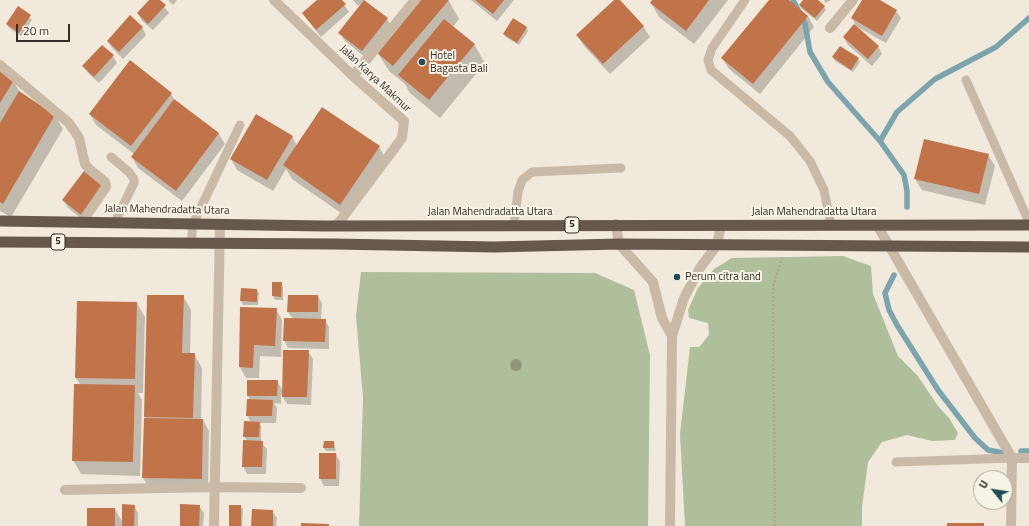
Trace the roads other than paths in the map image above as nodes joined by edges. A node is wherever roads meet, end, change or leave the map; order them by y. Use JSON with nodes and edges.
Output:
{"nodes":[{"id":1,"x":274,"y":0,"type":"edge"},
{"id":2,"x":415,"y":0,"type":"edge"},
{"id":3,"x":745,"y":0,"type":"edge"},
{"id":4,"x":853,"y":0,"type":"edge"},
{"id":5,"x":830,"y":28,"type":"dead end"},
{"id":6,"x":0,"y":65,"type":"edge"},
{"id":7,"x":353,"y":76,"type":"junction"},
{"id":8,"x":966,"y":80,"type":"dead end"},
{"id":9,"x":240,"y":125,"type":"dead end"},
{"id":10,"x":111,"y":157,"type":"dead end"},
{"id":11,"x":621,"y":168,"type":"dead end"},
{"id":12,"x":0,"y":222,"type":"edge"},
{"id":13,"x":82,"y":222,"type":"junction"},
{"id":14,"x":115,"y":222,"type":"junction"},
{"id":15,"x":1029,"y":222,"type":"edge"},
{"id":16,"x":193,"y":224,"type":"junction"},
{"id":17,"x":616,"y":224,"type":"junction"},
{"id":18,"x":877,"y":224,"type":"junction"},
{"id":19,"x":220,"y":225,"type":"junction"},
{"id":20,"x":337,"y":225,"type":"junction"},
{"id":21,"x":514,"y":225,"type":"junction"},
{"id":22,"x":721,"y":225,"type":"junction"},
{"id":23,"x":831,"y":225,"type":"junction"},
{"id":24,"x":1029,"y":226,"type":"edge"},
{"id":25,"x":0,"y":242,"type":"edge"},
{"id":26,"x":191,"y":244,"type":"junction"},
{"id":27,"x":219,"y":244,"type":"junction"},
{"id":28,"x":619,"y":244,"type":"junction"},
{"id":29,"x":717,"y":245,"type":"junction"},
{"id":30,"x":888,"y":246,"type":"junction"},
{"id":31,"x":1029,"y":247,"type":"edge"},
{"id":32,"x":672,"y":336,"type":"junction"},
{"id":33,"x":1012,"y":458,"type":"junction"},
{"id":34,"x":1029,"y":458,"type":"edge"},
{"id":35,"x":896,"y":462,"type":"dead end"},
{"id":36,"x":215,"y":487,"type":"junction"},
{"id":37,"x":301,"y":488,"type":"dead end"},
{"id":38,"x":65,"y":490,"type":"dead end"},
{"id":39,"x":214,"y":526,"type":"edge"},
{"id":40,"x":670,"y":526,"type":"edge"},
{"id":41,"x":1010,"y":526,"type":"edge"}],
"edges":[{"from":1,"to":7,"type":"street","name":"Jalan Karya Makmur"},
{"from":2,"to":7,"type":"street"},
{"from":3,"to":23,"type":"lane"},
{"from":4,"to":5,"type":"street"},
{"from":6,"to":13,"type":"street"},
{"from":7,"to":20,"type":"street","name":"Jalan Karya Makmur"},
{"from":8,"to":15,"type":"lane"},
{"from":9,"to":16,"type":"lane"},
{"from":10,"to":14,"type":"lane"},
{"from":11,"to":21,"type":"lane"},
{"from":12,"to":13,"type":"highway","name":"Jalan Mahendradatta Utara","number":"5"},
{"from":13,"to":14,"type":"highway","name":"Jalan Mahendradatta Utara","number":"5"},
{"from":14,"to":16,"type":"highway","name":"Jalan Mahendradatta Utara","number":"5"},
{"from":16,"to":19,"type":"highway","name":"Jalan Mahendradatta Utara","number":"5"},
{"from":16,"to":26,"type":"lane"},
{"from":17,"to":21,"type":"highway","name":"Jalan Mahendradatta Utara","number":"5"},
{"from":17,"to":22,"type":"highway","name":"Jalan Mahendradatta Utara","number":"5"},
{"from":17,"to":28,"type":"street"},
{"from":18,"to":23,"type":"highway","name":"Jalan Mahendradatta Utara","number":"5"},
{"from":18,"to":24,"type":"highway","name":"Jalan Mahendradatta Utara","number":"5"},
{"from":18,"to":30,"type":"street"},
{"from":19,"to":20,"type":"highway","name":"Jalan Mahendradatta Utara","number":"5"},
{"from":19,"to":27,"type":"street"},
{"from":20,"to":21,"type":"highway","name":"Jalan Mahendradatta Utara","number":"5"},
{"from":22,"to":23,"type":"highway","name":"Jalan Mahendradatta Utara","number":"5"},
{"from":22,"to":29,"type":"street"},
{"from":25,"to":26,"type":"highway","number":"5"},
{"from":26,"to":27,"type":"highway","number":"5"},
{"from":27,"to":28,"type":"highway","number":"5"},
{"from":27,"to":36,"type":"street"},
{"from":28,"to":29,"type":"highway","number":"5"},
{"from":28,"to":32,"type":"street"},
{"from":29,"to":30,"type":"highway","number":"5"},
{"from":29,"to":32,"type":"street"},
{"from":30,"to":31,"type":"highway","number":"5"},
{"from":30,"to":33,"type":"street"},
{"from":32,"to":40,"type":"street"},
{"from":33,"to":34,"type":"street"},
{"from":33,"to":35,"type":"lane"},
{"from":33,"to":41,"type":"street"},
{"from":36,"to":37,"type":"street"},
{"from":36,"to":38,"type":"street"},
{"from":36,"to":39,"type":"street"}]}
